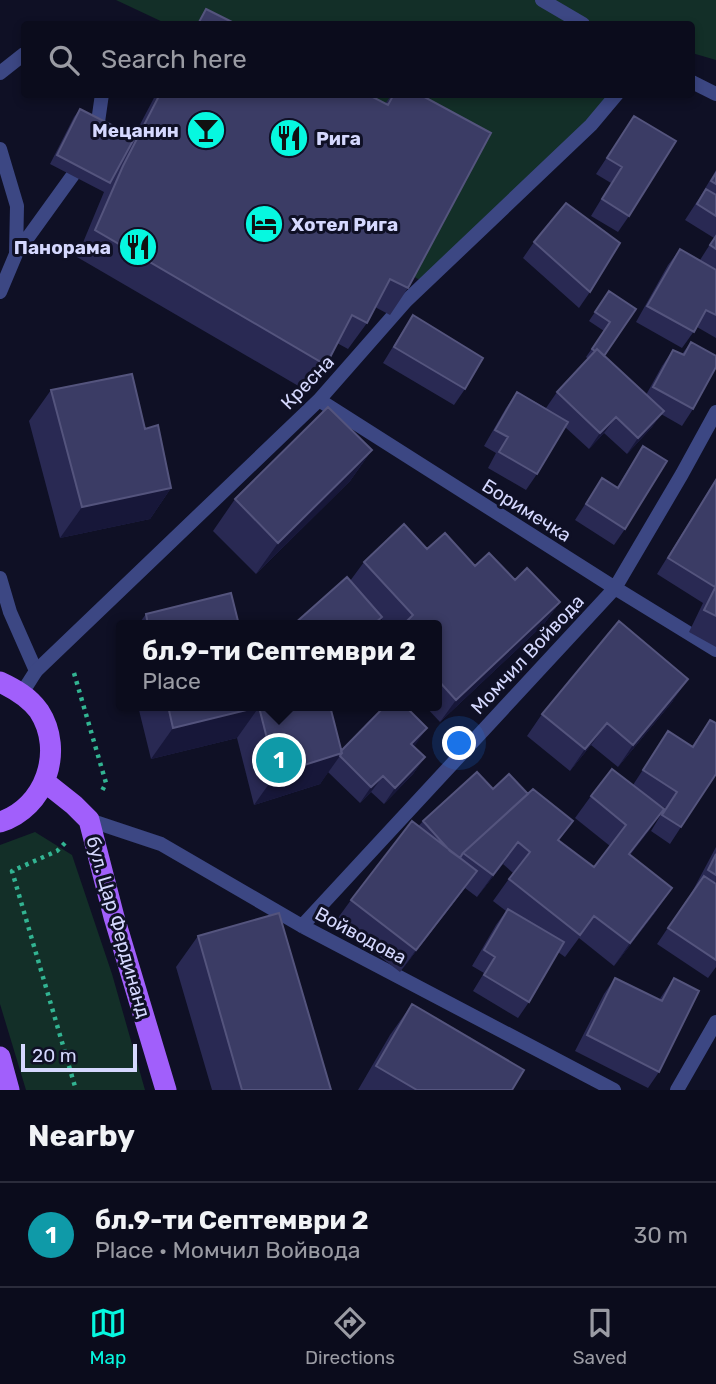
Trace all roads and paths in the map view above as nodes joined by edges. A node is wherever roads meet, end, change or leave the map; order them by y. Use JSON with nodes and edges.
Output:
{"nodes":[{"id":1,"x":542,"y":0,"type":"edge"},
{"id":2,"x":578,"y":21,"type":"edge"},
{"id":3,"x":21,"y":56,"type":"edge"},
{"id":4,"x":0,"y":73,"type":"edge"},
{"id":5,"x":695,"y":84,"type":"edge"},
{"id":6,"x":716,"y":94,"type":"edge"},
{"id":7,"x":101,"y":98,"type":"edge"},
{"id":8,"x":614,"y":98,"type":"edge"},
{"id":9,"x":0,"y":149,"type":"edge"},
{"id":10,"x":16,"y":254,"type":"junction"},
{"id":11,"x":0,"y":292,"type":"edge"},
{"id":12,"x":319,"y":400,"type":"junction"},
{"id":13,"x":716,"y":412,"type":"edge"},
{"id":14,"x":0,"y":578,"type":"edge"},
{"id":15,"x":615,"y":588,"type":"junction"},
{"id":16,"x":716,"y":650,"type":"edge"},
{"id":17,"x":36,"y":671,"type":"junction"},
{"id":18,"x":0,"y":682,"type":"edge"},
{"id":19,"x":22,"y":693,"type":"junction"},
{"id":20,"x":45,"y":782,"type":"junction"},
{"id":21,"x":89,"y":820,"type":"junction"},
{"id":22,"x":0,"y":822,"type":"edge"},
{"id":23,"x":12,"y":871,"type":"dead end"},
{"id":24,"x":302,"y":926,"type":"junction"},
{"id":25,"x":716,"y":1022,"type":"edge"},
{"id":26,"x":0,"y":1057,"type":"edge"},
{"id":27,"x":9,"y":1090,"type":"edge"},
{"id":28,"x":76,"y":1090,"type":"edge"},
{"id":29,"x":166,"y":1090,"type":"edge"},
{"id":30,"x":614,"y":1090,"type":"edge"},
{"id":31,"x":677,"y":1090,"type":"edge"}],
"edges":[{"from":1,"to":2,"type":"street"},
{"from":3,"to":4,"type":"street"},
{"from":5,"to":6,"type":"street"},
{"from":7,"to":10,"type":"street"},
{"from":8,"to":12,"type":"street","name":"Кресна"},
{"from":9,"to":10,"type":"street"},
{"from":10,"to":11,"type":"street"},
{"from":12,"to":15,"type":"street","name":"Боримечка"},
{"from":12,"to":17,"type":"street","name":"Кресна"},
{"from":13,"to":15,"type":"street","name":"Момчил Войвода"},
{"from":14,"to":17,"type":"street"},
{"from":15,"to":16,"type":"street","name":"Боримечка"},
{"from":15,"to":24,"type":"street","name":"Момчил Войвода"},
{"from":17,"to":19,"type":"street","name":"Кресна"},
{"from":18,"to":19,"type":"main road"},
{"from":19,"to":20,"type":"main road"},
{"from":20,"to":21,"type":"main road","name":"бул. Цар Фердинанд"},
{"from":20,"to":22,"type":"main road"},
{"from":21,"to":24,"type":"street","name":"Войводова"},
{"from":21,"to":29,"type":"main road","name":"бул. Цар Фердинанд"},
{"from":23,"to":28,"type":"path"},
{"from":24,"to":30,"type":"street","name":"Войводова"},
{"from":25,"to":31,"type":"street"},
{"from":26,"to":27,"type":"main road"}]}
